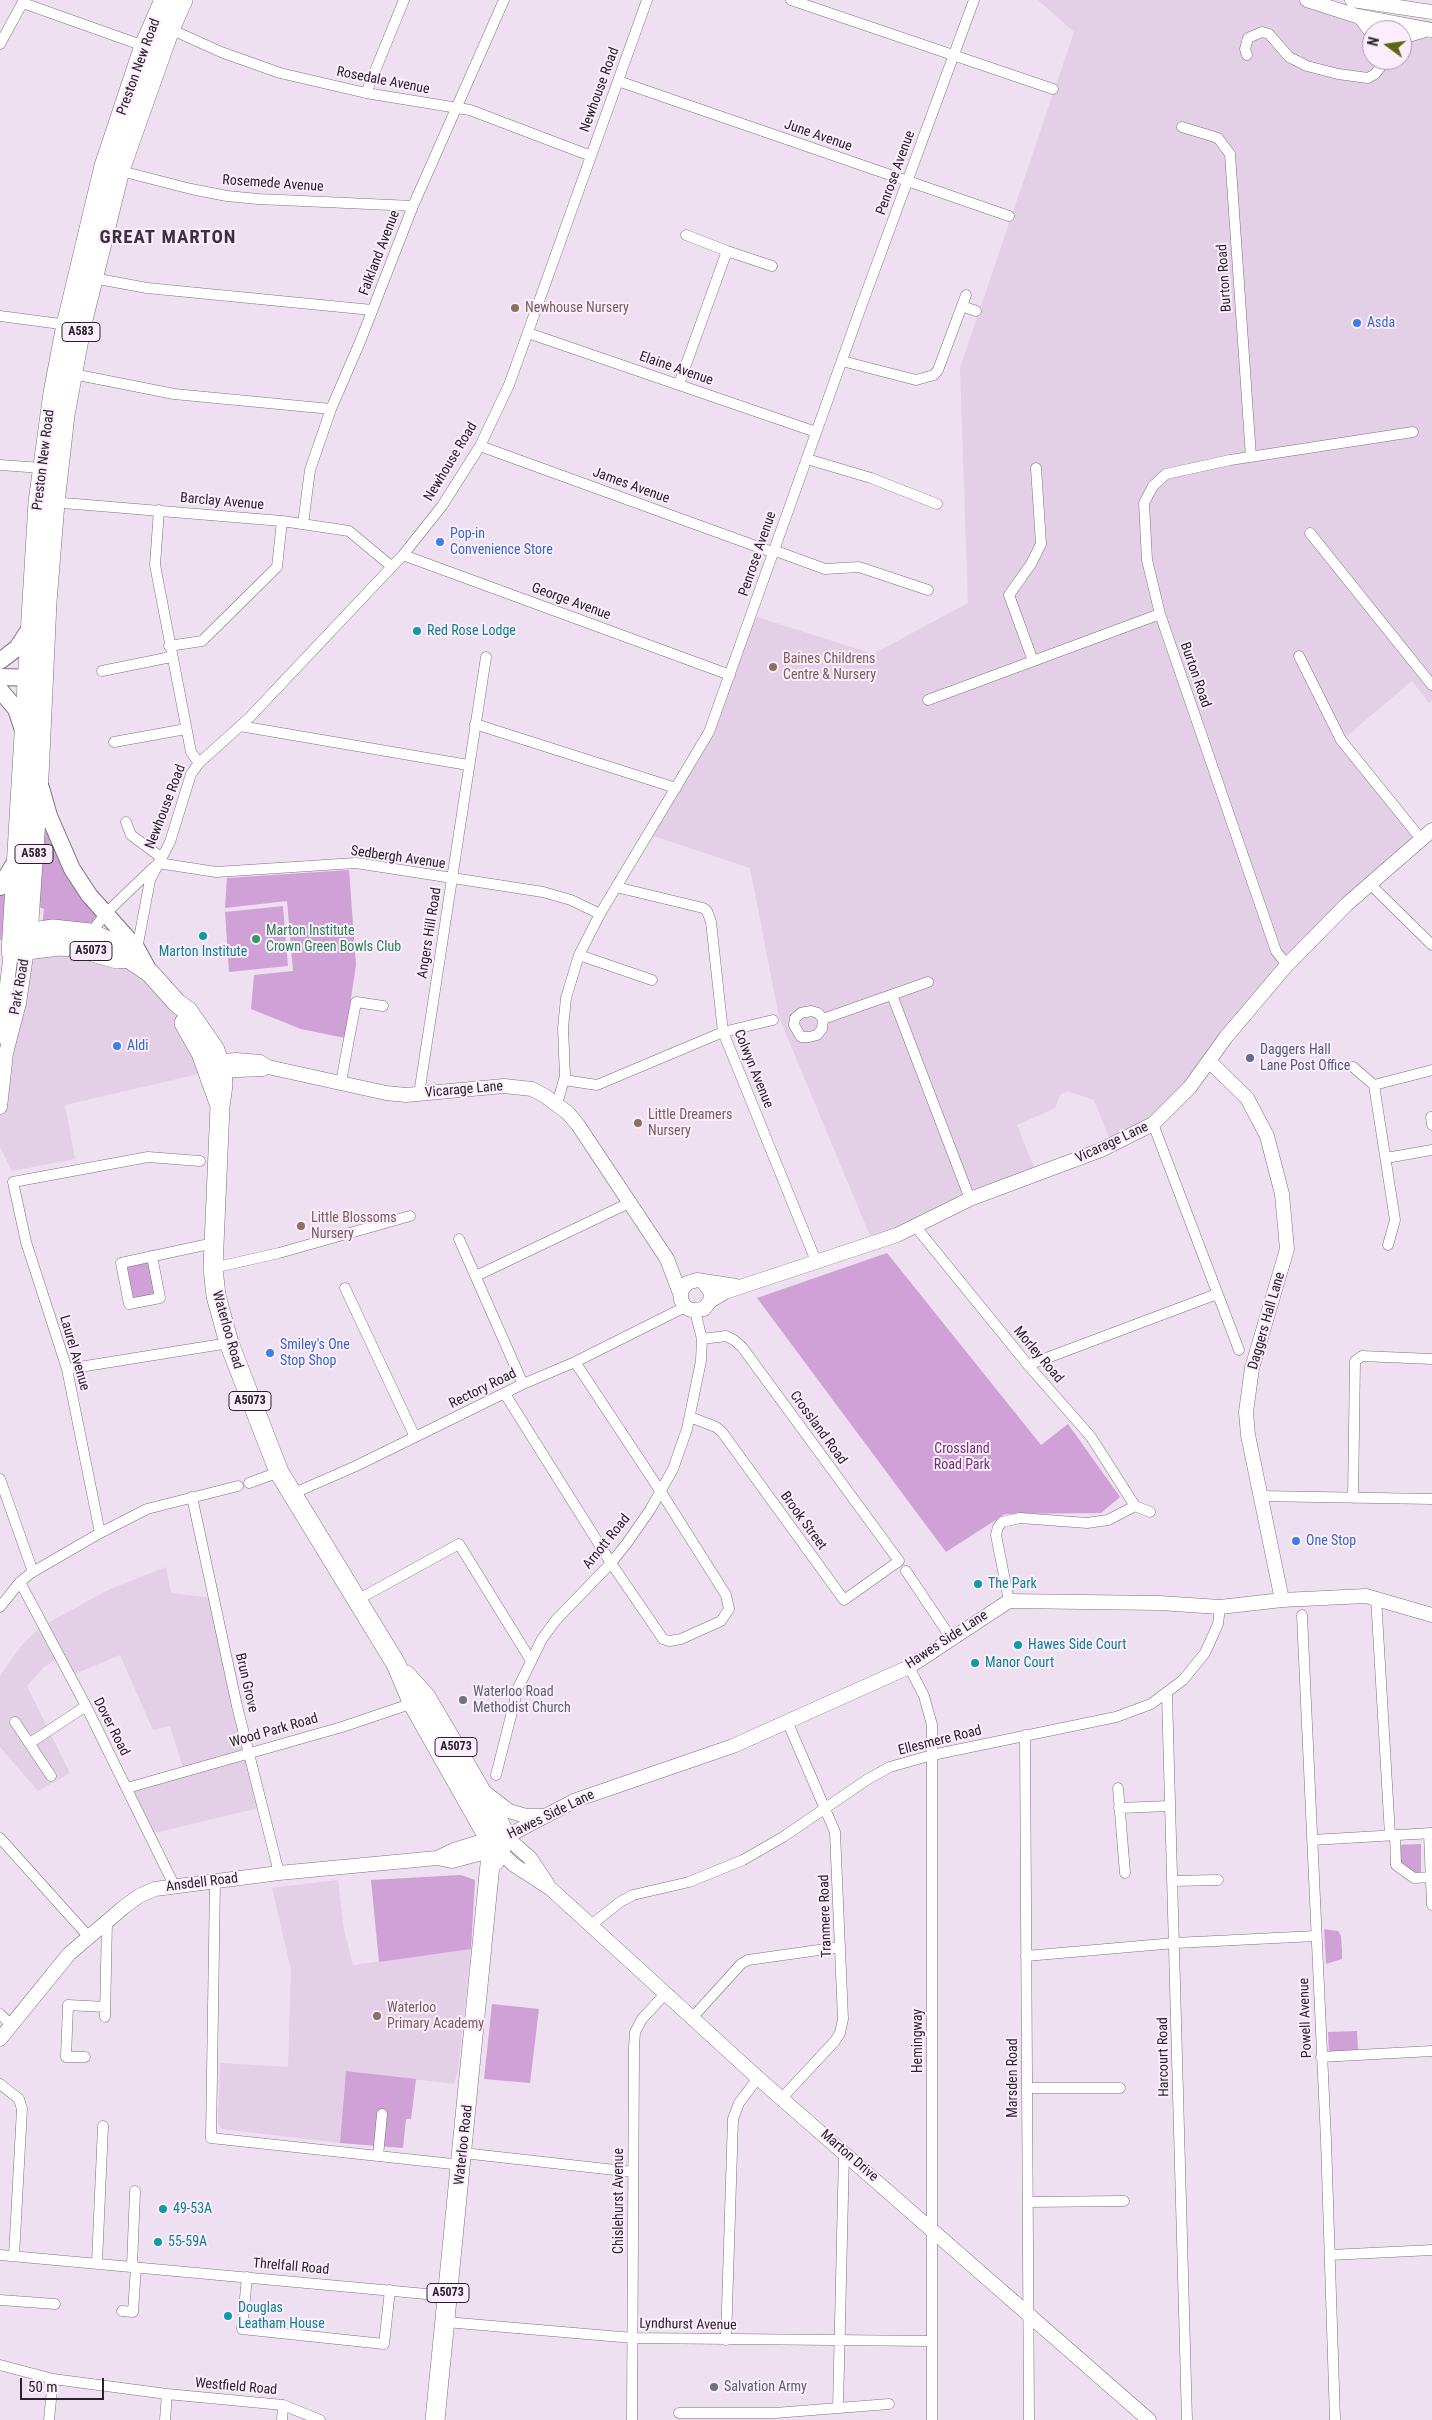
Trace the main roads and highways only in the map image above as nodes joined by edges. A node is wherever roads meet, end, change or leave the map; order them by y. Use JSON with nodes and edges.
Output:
{"nodes":[{"id":1,"x":164,"y":0,"type":"edge"},
{"id":2,"x":182,"y":0,"type":"edge"},
{"id":3,"x":112,"y":168,"type":"junction"},
{"id":4,"x":74,"y":326,"type":"junction"},
{"id":5,"x":46,"y":502,"type":"junction"},
{"id":6,"x":31,"y":627,"type":"junction"},
{"id":7,"x":0,"y":661,"type":"edge"},
{"id":8,"x":0,"y":677,"type":"edge"},
{"id":9,"x":36,"y":678,"type":"junction"},
{"id":10,"x":0,"y":690,"type":"edge"},
{"id":11,"x":24,"y":735,"type":"junction"},
{"id":12,"x":39,"y":776,"type":"junction"},
{"id":13,"x":18,"y":858,"type":"junction"},
{"id":14,"x":0,"y":887,"type":"edge"},
{"id":15,"x":13,"y":944,"type":"edge"},
{"id":16,"x":132,"y":954,"type":"junction"},
{"id":17,"x":420,"y":1700,"type":"junction"},
{"id":18,"x":499,"y":1844,"type":"junction"},
{"id":19,"x":435,"y":2420,"type":"edge"}],
"edges":[{"from":1,"to":3,"type":"highway","name":"Preston New Road","number":"A583"},
{"from":2,"to":3,"type":"highway","name":"Preston New Road","number":"A583"},
{"from":3,"to":4,"type":"highway","name":"Preston New Road","number":"A583"},
{"from":3,"to":4,"type":"highway","name":"Preston New Road","number":"A583"},
{"from":4,"to":5,"type":"highway","name":"Preston New Road","number":"A583"},
{"from":4,"to":5,"type":"highway","name":"Preston New Road","number":"A583"},
{"from":5,"to":6,"type":"highway","name":"Preston New Road","number":"A583"},
{"from":5,"to":9,"type":"highway","name":"Preston New Road","number":"A583"},
{"from":6,"to":7,"type":"main road"},
{"from":6,"to":9,"type":"highway","name":"Preston New Road","number":"A583"},
{"from":8,"to":9,"type":"main road"},
{"from":9,"to":11,"type":"highway","name":"Preston New Road","number":"A583"},
{"from":9,"to":12,"type":"highway","name":"Preston New Road","number":"A583"},
{"from":10,"to":11,"type":"main road","number":"A583"},
{"from":11,"to":13,"type":"highway","name":"Preston New Road","number":"A583"},
{"from":12,"to":15,"type":"highway","name":"Preston New Road","number":"A583"},
{"from":12,"to":16,"type":"main road","name":"Preston New Road"},
{"from":13,"to":14,"type":"main road"},
{"from":13,"to":15,"type":"highway","name":"Preston New Road","number":"A583"},
{"from":15,"to":16,"type":"highway","number":"A5073"},
{"from":16,"to":17,"type":"highway","name":"Waterloo Road","number":"A5073"},
{"from":17,"to":18,"type":"highway","name":"Waterloo Road"},
{"from":17,"to":18,"type":"highway","name":"Waterloo Road","number":"A5073"},
{"from":18,"to":19,"type":"highway","name":"Waterloo Road","number":"A5073"}]}
